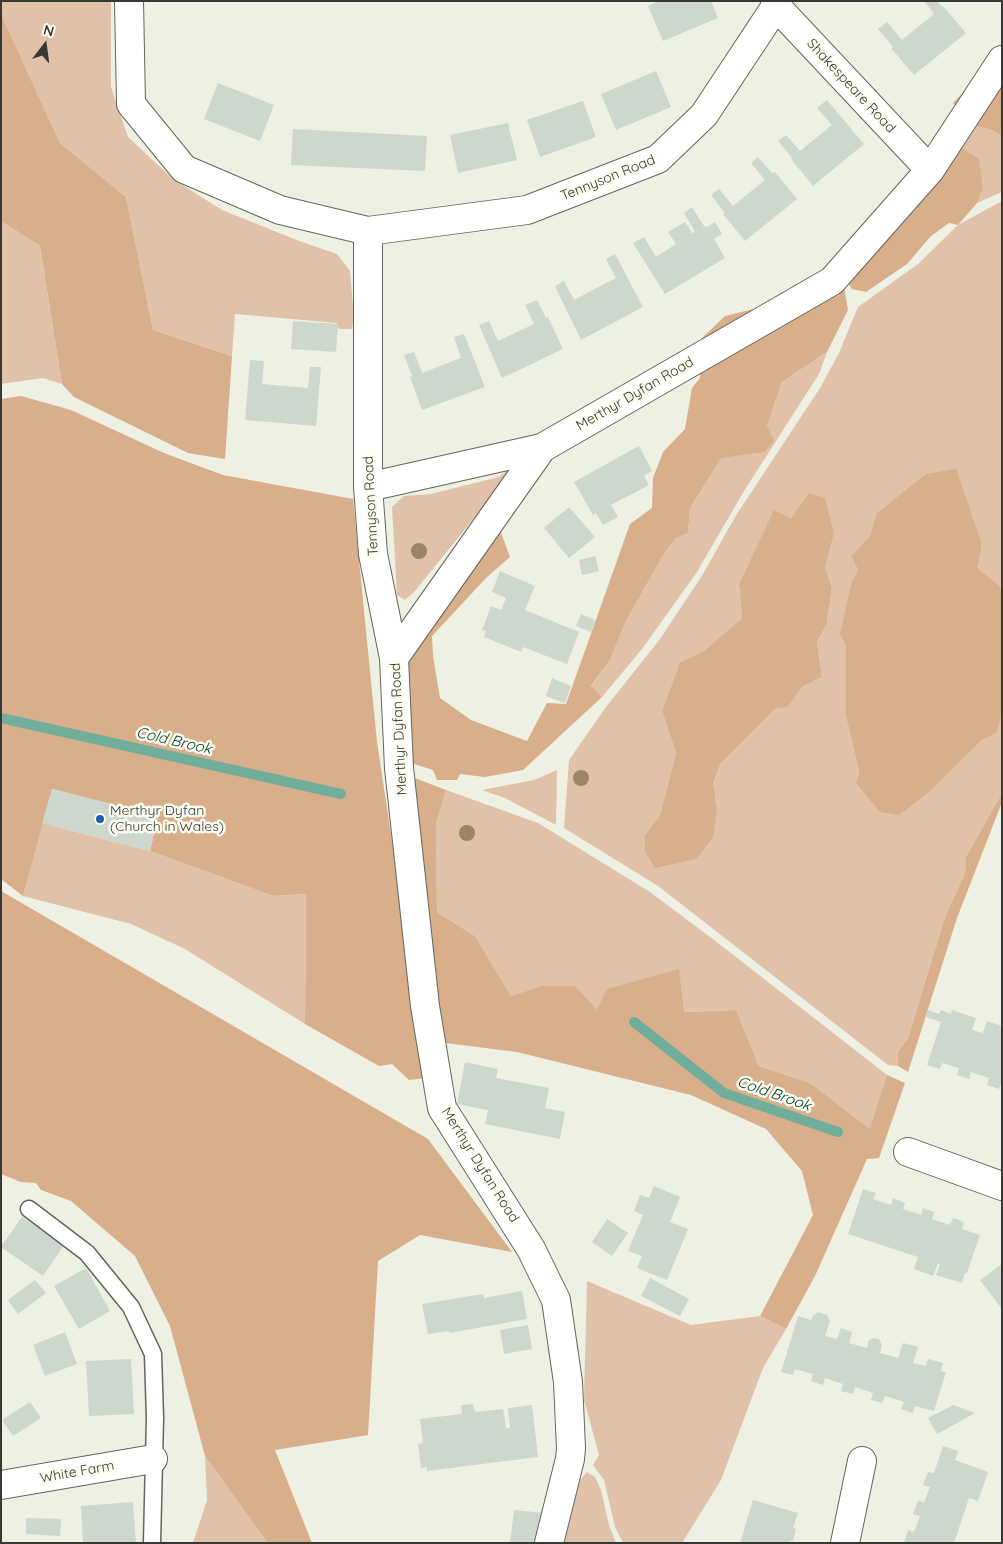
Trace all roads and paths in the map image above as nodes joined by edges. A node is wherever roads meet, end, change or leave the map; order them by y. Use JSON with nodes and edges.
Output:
{"nodes":[{"id":1,"x":129,"y":1,"type":"edge"},
{"id":2,"x":775,"y":4,"type":"edge"},
{"id":3,"x":1002,"y":60,"type":"edge"},
{"id":4,"x":930,"y":170,"type":"junction"},
{"id":5,"x":368,"y":231,"type":"junction"},
{"id":6,"x":542,"y":448,"type":"junction"},
{"id":7,"x":368,"y":487,"type":"junction"},
{"id":8,"x":394,"y":658,"type":"junction"},
{"id":9,"x":908,"y":1152,"type":"dead end"},
{"id":10,"x":1002,"y":1186,"type":"edge"},
{"id":11,"x":29,"y":1209,"type":"dead end"},
{"id":12,"x":153,"y":1459,"type":"junction"},
{"id":13,"x":862,"y":1461,"type":"dead end"},
{"id":14,"x":1,"y":1485,"type":"edge"},
{"id":15,"x":152,"y":1543,"type":"edge"},
{"id":16,"x":549,"y":1543,"type":"edge"},
{"id":17,"x":845,"y":1543,"type":"edge"}],
"edges":[{"from":1,"to":5,"type":"street","name":"Tennyson Road"},
{"from":2,"to":4,"type":"street","name":"Shakespeare Road"},
{"from":2,"to":5,"type":"street","name":"Tennyson Road"},
{"from":3,"to":4,"type":"street","name":"Merthyr Dyfan Road"},
{"from":4,"to":6,"type":"street","name":"Merthyr Dyfan Road"},
{"from":5,"to":7,"type":"street","name":"Tennyson Road"},
{"from":6,"to":7,"type":"street"},
{"from":6,"to":8,"type":"street","name":"Merthyr Dyfan Road"},
{"from":7,"to":8,"type":"street","name":"Tennyson Road"},
{"from":8,"to":16,"type":"street","name":"Merthyr Dyfan Road"},
{"from":9,"to":10,"type":"street"},
{"from":11,"to":12,"type":"lane"},
{"from":12,"to":14,"type":"street","name":"White Farm"},
{"from":12,"to":15,"type":"lane"},
{"from":13,"to":17,"type":"street"}]}
